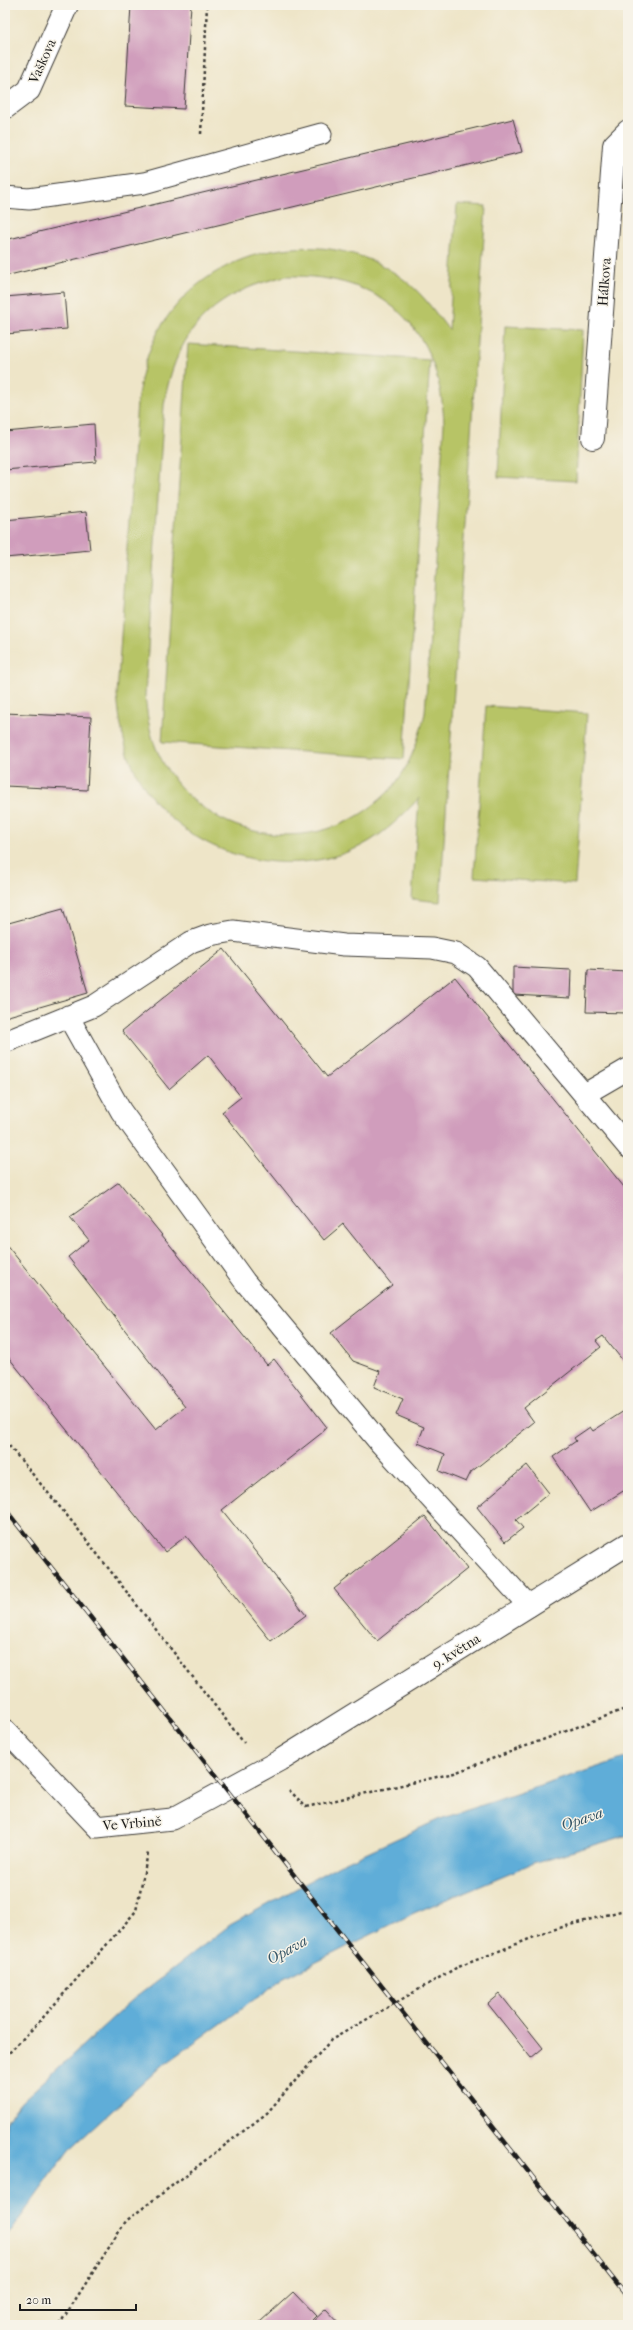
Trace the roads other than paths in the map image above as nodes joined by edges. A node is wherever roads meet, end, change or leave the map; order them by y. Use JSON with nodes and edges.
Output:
{"nodes":[{"id":1,"x":67,"y":5,"type":"edge"},
{"id":2,"x":5,"y":108,"type":"edge"},
{"id":3,"x":628,"y":131,"type":"edge"},
{"id":4,"x":321,"y":134,"type":"dead end"},
{"id":5,"x":5,"y":197,"type":"edge"},
{"id":6,"x":593,"y":438,"type":"dead end"},
{"id":7,"x":68,"y":1016,"type":"junction"},
{"id":8,"x":5,"y":1042,"type":"edge"},
{"id":9,"x":628,"y":1069,"type":"edge"},
{"id":10,"x":585,"y":1094,"type":"junction"},
{"id":11,"x":628,"y":1147,"type":"edge"},
{"id":12,"x":628,"y":1544,"type":"edge"},
{"id":13,"x":529,"y":1606,"type":"junction"},
{"id":14,"x":5,"y":1730,"type":"edge"},
{"id":15,"x":284,"y":1758,"type":"joint"}],
"edges":[{"from":1,"to":2,"type":"street","name":"Vaškova"},
{"from":3,"to":6,"type":"street","name":"Hálkova"},
{"from":4,"to":5,"type":"lane"},
{"from":7,"to":8,"type":"lane"},
{"from":7,"to":10,"type":"lane"},
{"from":7,"to":13,"type":"lane"},
{"from":9,"to":10,"type":"lane"},
{"from":10,"to":11,"type":"lane"},
{"from":12,"to":13,"type":"street","name":"9. května"},
{"from":13,"to":15,"type":"street","name":"9. května"},
{"from":14,"to":15,"type":"lane","name":"Ve Vrbině"}]}
